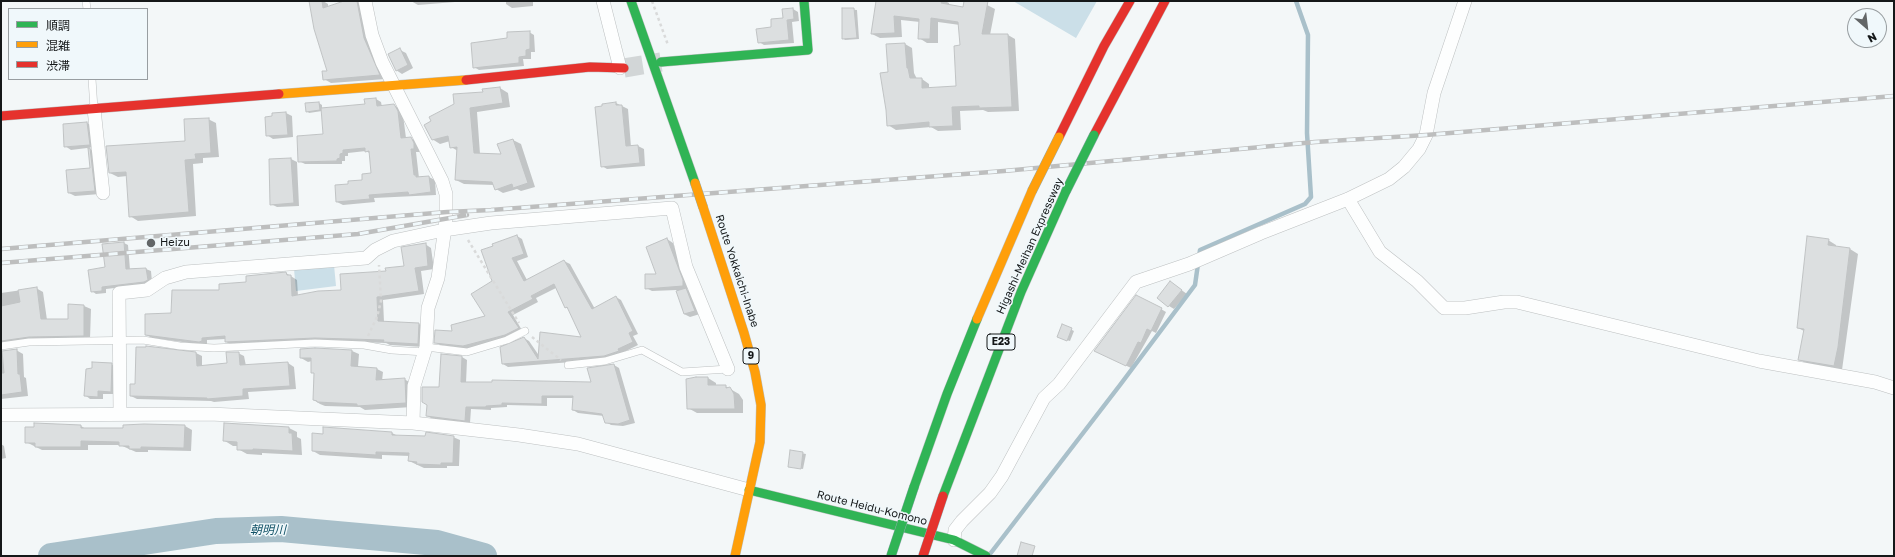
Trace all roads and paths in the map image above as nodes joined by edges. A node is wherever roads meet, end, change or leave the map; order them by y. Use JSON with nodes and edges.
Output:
{"nodes":[{"id":1,"x":365,"y":1,"type":"edge"},
{"id":2,"x":603,"y":1,"type":"edge"},
{"id":3,"x":631,"y":1,"type":"edge"},
{"id":4,"x":652,"y":1,"type":"edge"},
{"id":5,"x":804,"y":1,"type":"edge"},
{"id":6,"x":1130,"y":1,"type":"edge"},
{"id":7,"x":1165,"y":1,"type":"edge"},
{"id":8,"x":1465,"y":1,"type":"edge"},
{"id":9,"x":673,"y":60,"type":"junction"},
{"id":10,"x":661,"y":62,"type":"tunnel mouth"},
{"id":11,"x":622,"y":68,"type":"joint"},
{"id":12,"x":92,"y":80,"type":"edge"},
{"id":13,"x":395,"y":86,"type":"junction"},
{"id":14,"x":94,"y":109,"type":"junction"},
{"id":15,"x":1,"y":116,"type":"edge"},
{"id":16,"x":102,"y":193,"type":"dead end"},
{"id":17,"x":1348,"y":199,"type":"junction"},
{"id":18,"x":461,"y":228,"type":"junction"},
{"id":19,"x":444,"y":230,"type":"junction"},
{"id":20,"x":375,"y":250,"type":"junction"},
{"id":21,"x":525,"y":331,"type":"junction"},
{"id":22,"x":119,"y":340,"type":"junction"},
{"id":23,"x":364,"y":345,"type":"junction"},
{"id":24,"x":1,"y":346,"type":"edge"},
{"id":25,"x":426,"y":350,"type":"junction"},
{"id":26,"x":568,"y":365,"type":"joint"},
{"id":27,"x":728,"y":369,"type":"joint"},
{"id":28,"x":1894,"y":388,"type":"edge"},
{"id":29,"x":120,"y":414,"type":"junction"},
{"id":30,"x":1,"y":415,"type":"edge"},
{"id":31,"x":413,"y":423,"type":"junction"},
{"id":32,"x":749,"y":490,"type":"junction"},
{"id":33,"x":954,"y":540,"type":"junction"},
{"id":34,"x":735,"y":556,"type":"edge"},
{"id":35,"x":891,"y":556,"type":"edge"},
{"id":36,"x":923,"y":556,"type":"edge"},
{"id":37,"x":986,"y":556,"type":"edge"}],
"edges":[{"from":1,"to":13,"type":"street"},
{"from":2,"to":11,"type":"street"},
{"from":3,"to":32,"type":"main road","name":"Route Yokkaichi-Inabe","number":"9","bridge":true},
{"from":4,"to":9,"type":"path"},
{"from":5,"to":9,"type":"main road"},
{"from":6,"to":35,"type":"main road","name":"Higashi-Meihan Expressway","number":"E23","bridge":true},
{"from":7,"to":36,"type":"main road","name":"Higashi-Meihan Expressway","number":"E23","bridge":true},
{"from":8,"to":17,"type":"street"},
{"from":9,"to":10,"type":"main road"},
{"from":11,"to":13,"type":"main road"},
{"from":12,"to":14,"type":"lane"},
{"from":13,"to":14,"type":"main road"},
{"from":13,"to":19,"type":"street"},
{"from":14,"to":15,"type":"main road"},
{"from":14,"to":16,"type":"street"},
{"from":17,"to":28,"type":"street"},
{"from":17,"to":33,"type":"street"},
{"from":18,"to":19,"type":"street"},
{"from":18,"to":21,"type":"path"},
{"from":18,"to":27,"type":"street"},
{"from":19,"to":20,"type":"street"},
{"from":19,"to":25,"type":"street"},
{"from":20,"to":22,"type":"street"},
{"from":20,"to":23,"type":"path"},
{"from":21,"to":25,"type":"lane"},
{"from":21,"to":26,"type":"path"},
{"from":22,"to":23,"type":"lane"},
{"from":22,"to":24,"type":"lane"},
{"from":22,"to":29,"type":"street"},
{"from":23,"to":25,"type":"lane"},
{"from":25,"to":31,"type":"street"},
{"from":26,"to":27,"type":"lane"},
{"from":29,"to":30,"type":"street"},
{"from":29,"to":31,"type":"street"},
{"from":31,"to":32,"type":"street"},
{"from":32,"to":33,"type":"main road","name":"Route Heidu-Komono"},
{"from":32,"to":34,"type":"main road","name":"Route Yokkaichi-Inabe","number":"9"},
{"from":33,"to":37,"type":"main road","name":"Route Heidu-Komono"}]}
